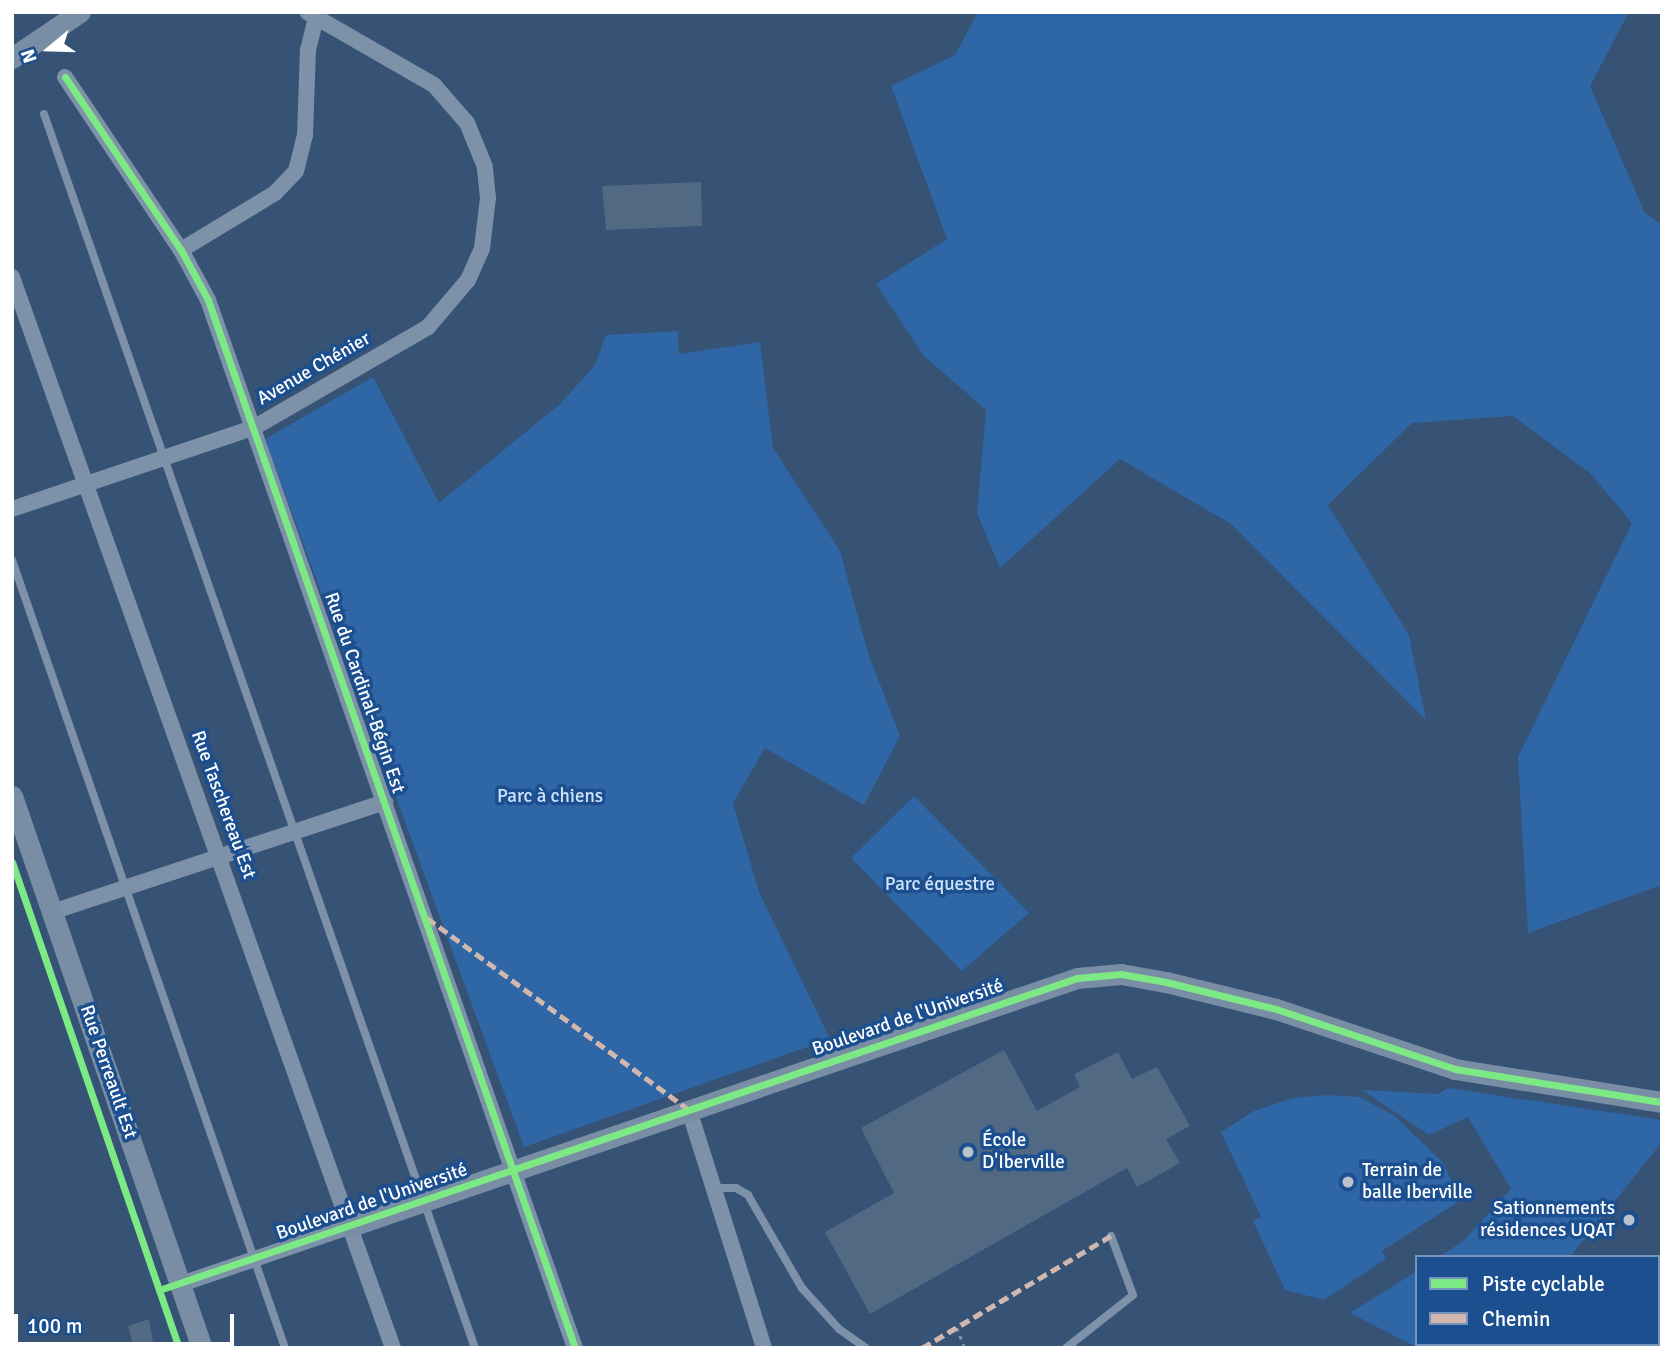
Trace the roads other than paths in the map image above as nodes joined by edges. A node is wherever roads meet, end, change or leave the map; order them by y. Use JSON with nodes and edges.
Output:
{"nodes":[{"id":1,"x":80,"y":12,"type":"edge"},
{"id":2,"x":311,"y":15,"type":"edge"},
{"id":3,"x":15,"y":58,"type":"edge"},
{"id":4,"x":65,"y":77,"type":"dead end"},
{"id":5,"x":44,"y":114,"type":"dead end"},
{"id":6,"x":181,"y":250,"type":"junction"},
{"id":7,"x":12,"y":277,"type":"edge"},
{"id":8,"x":256,"y":427,"type":"junction"},
{"id":9,"x":165,"y":458,"type":"junction"},
{"id":10,"x":86,"y":484,"type":"junction"},
{"id":11,"x":12,"y":509,"type":"edge"},
{"id":12,"x":12,"y":560,"type":"edge"},
{"id":13,"x":12,"y":796,"type":"edge"},
{"id":14,"x":385,"y":802,"type":"junction"},
{"id":15,"x":298,"y":831,"type":"junction"},
{"id":16,"x":219,"y":857,"type":"junction"},
{"id":17,"x":125,"y":888,"type":"junction"},
{"id":18,"x":52,"y":912,"type":"junction"},
{"id":19,"x":1662,"y":1102,"type":"edge"},
{"id":20,"x":689,"y":1110,"type":"junction"},
{"id":21,"x":513,"y":1170,"type":"junction"},
{"id":22,"x":714,"y":1188,"type":"junction"},
{"id":23,"x":425,"y":1200,"type":"junction"},
{"id":24,"x":351,"y":1226,"type":"junction"},
{"id":25,"x":1111,"y":1236,"type":"dead end"},
{"id":26,"x":255,"y":1259,"type":"junction"},
{"id":27,"x":181,"y":1284,"type":"junction"},
{"id":28,"x":202,"y":1348,"type":"edge"},
{"id":29,"x":285,"y":1348,"type":"edge"},
{"id":30,"x":393,"y":1348,"type":"edge"},
{"id":31,"x":475,"y":1348,"type":"edge"},
{"id":32,"x":575,"y":1348,"type":"edge"},
{"id":33,"x":764,"y":1348,"type":"edge"},
{"id":34,"x":866,"y":1348,"type":"edge"},
{"id":35,"x":1066,"y":1348,"type":"edge"}],
"edges":[{"from":1,"to":3,"type":"street"},
{"from":2,"to":6,"type":"street"},
{"from":2,"to":8,"type":"street","name":"Avenue Chénier"},
{"from":4,"to":6,"type":"street","name":"Rue du Cardinal-Bégin Est"},
{"from":5,"to":9,"type":"lane"},
{"from":6,"to":8,"type":"street","name":"Rue du Cardinal-Bégin Est"},
{"from":7,"to":10,"type":"street","name":"Rue Taschereau Est"},
{"from":8,"to":9,"type":"street","name":"Avenue Chénier"},
{"from":8,"to":14,"type":"street","name":"Rue du Cardinal-Bégin Est"},
{"from":9,"to":10,"type":"street","name":"Avenue Chénier"},
{"from":9,"to":15,"type":"lane"},
{"from":10,"to":11,"type":"street","name":"Avenue Chénier"},
{"from":10,"to":16,"type":"street","name":"Rue Taschereau Est"},
{"from":12,"to":17,"type":"lane"},
{"from":13,"to":18,"type":"street","name":"Rue Perreault Est"},
{"from":14,"to":15,"type":"street"},
{"from":14,"to":21,"type":"street","name":"Rue du Cardinal-Bégin Est"},
{"from":15,"to":16,"type":"street"},
{"from":15,"to":23,"type":"lane"},
{"from":16,"to":17,"type":"street"},
{"from":16,"to":24,"type":"street","name":"Rue Taschereau Est"},
{"from":17,"to":18,"type":"street"},
{"from":17,"to":26,"type":"lane"},
{"from":18,"to":27,"type":"street","name":"Rue Perreault Est"},
{"from":19,"to":20,"type":"street","name":"Boulevard de l'Université"},
{"from":20,"to":21,"type":"street","name":"Boulevard de l'Université"},
{"from":20,"to":22,"type":"street"},
{"from":21,"to":23,"type":"street","name":"Boulevard de l'Université"},
{"from":21,"to":32,"type":"street","name":"Rue du Cardinal-Bégin Est"},
{"from":22,"to":33,"type":"street"},
{"from":22,"to":34,"type":"lane"},
{"from":23,"to":24,"type":"street","name":"Boulevard de l'Université"},
{"from":23,"to":31,"type":"lane"},
{"from":24,"to":26,"type":"street","name":"Boulevard de l'Université"},
{"from":24,"to":30,"type":"street","name":"Rue Taschereau Est"},
{"from":25,"to":35,"type":"lane"},
{"from":26,"to":27,"type":"street","name":"Boulevard de l'Université"},
{"from":26,"to":29,"type":"lane"},
{"from":27,"to":28,"type":"street","name":"Rue Perreault Est"}]}
